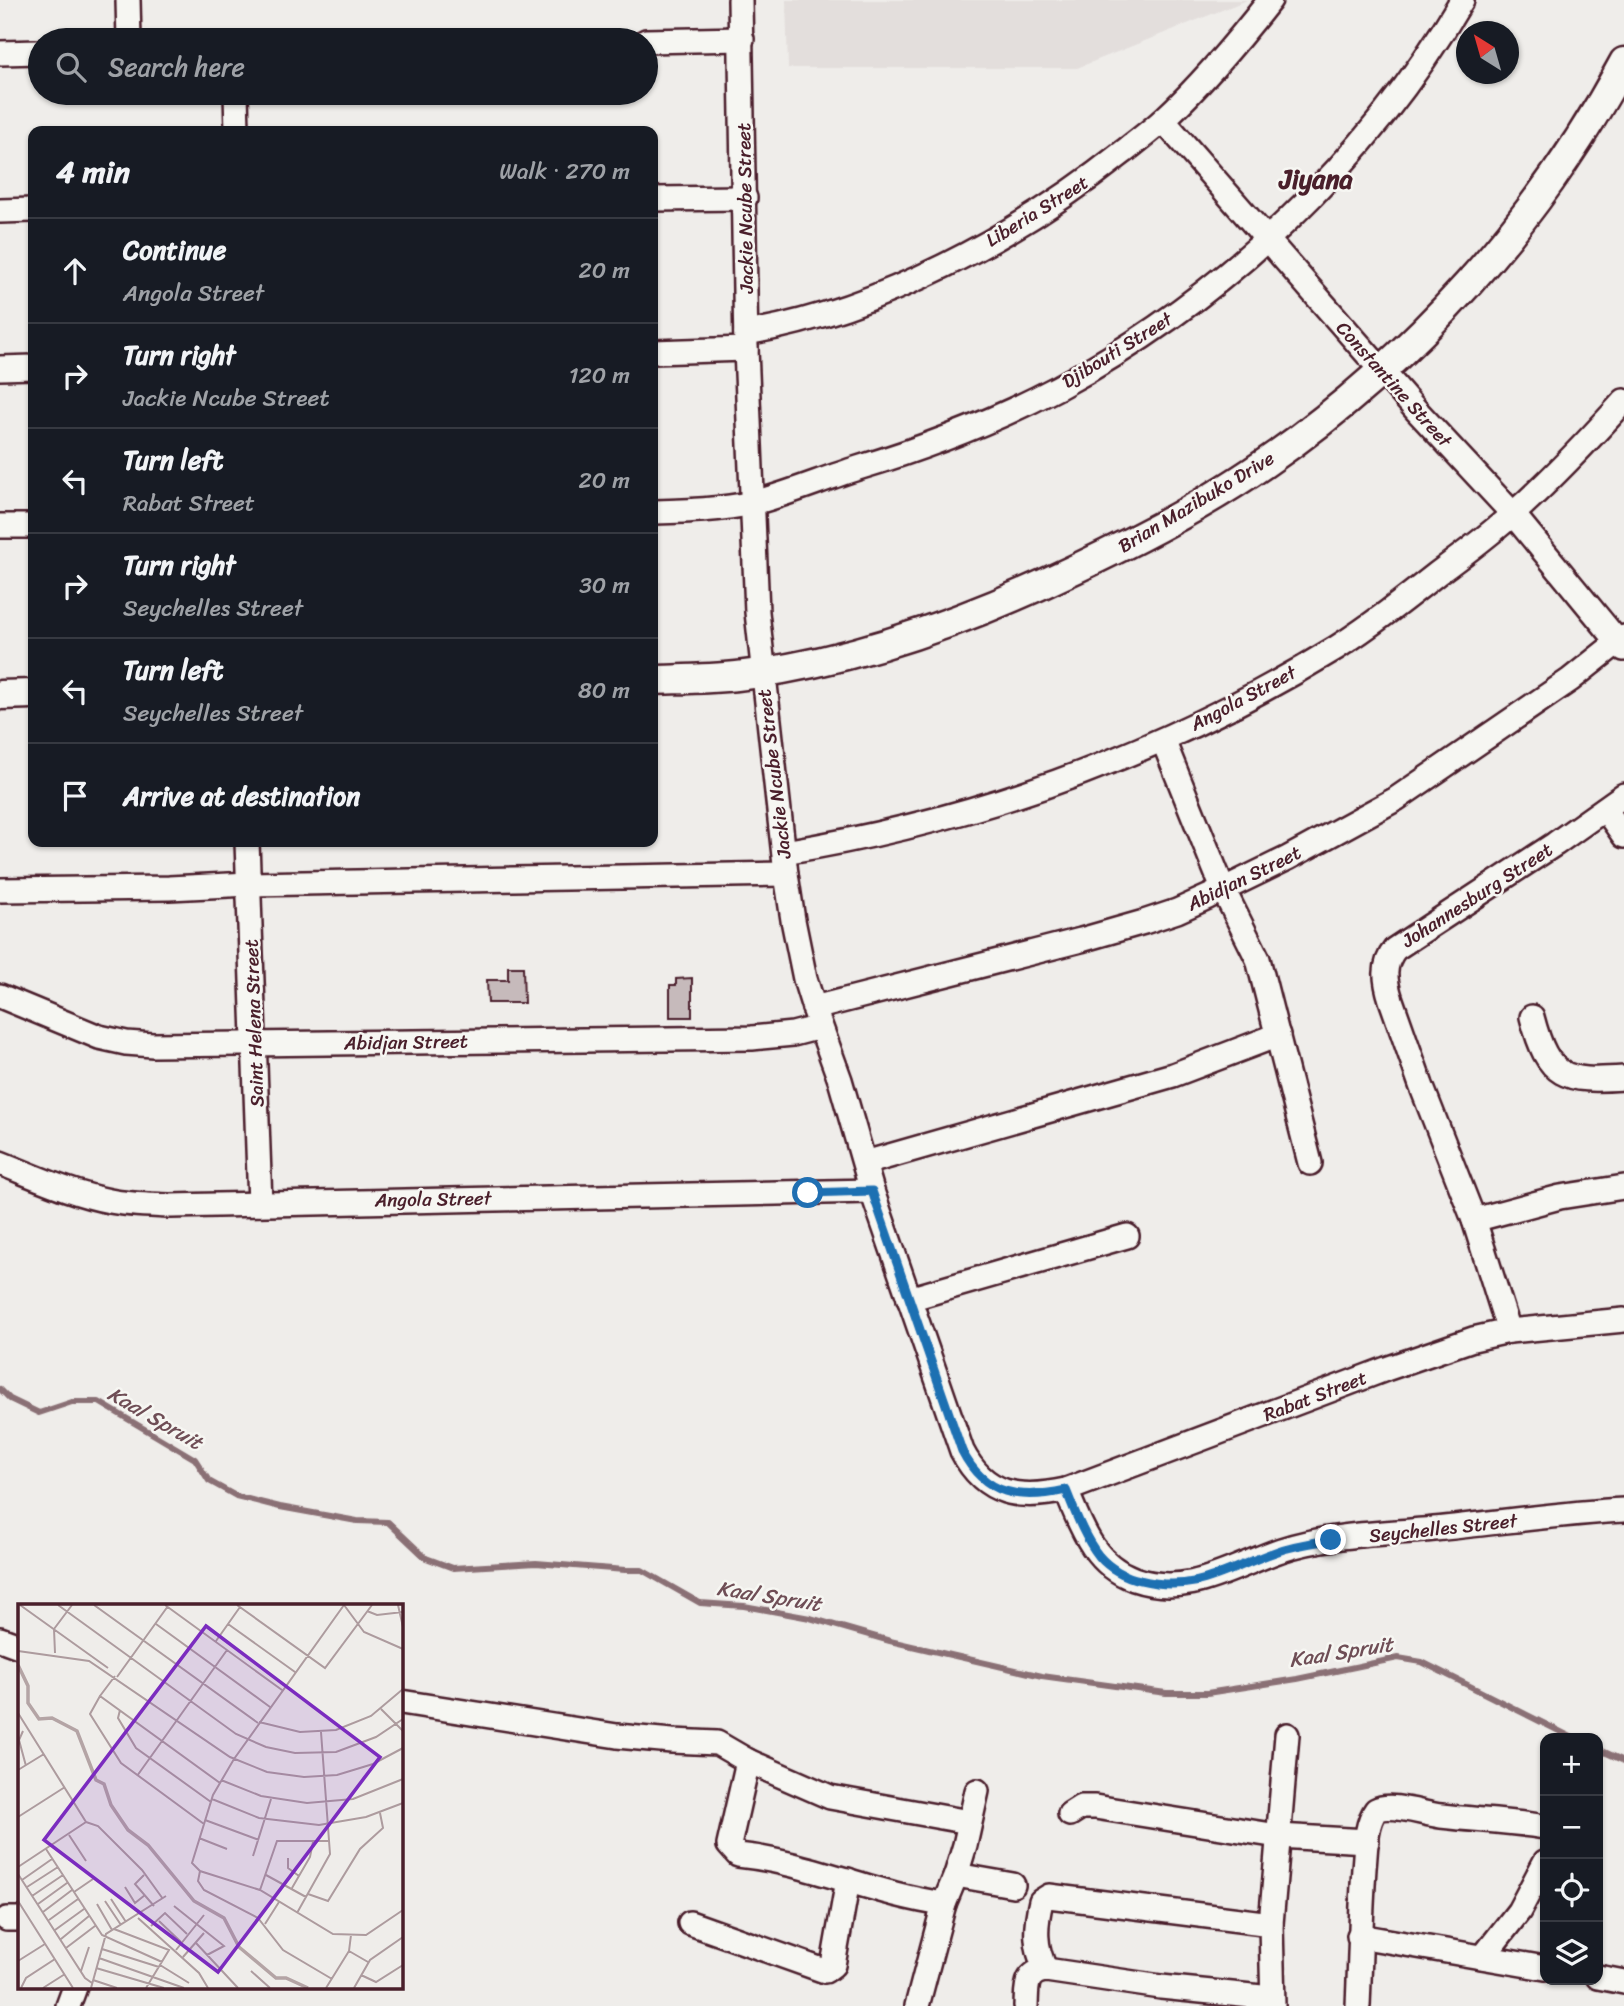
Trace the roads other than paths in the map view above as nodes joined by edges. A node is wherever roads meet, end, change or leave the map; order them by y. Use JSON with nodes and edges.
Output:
{"nodes":[{"id":1,"x":128,"y":0,"type":"edge"},
{"id":2,"x":740,"y":0,"type":"edge"},
{"id":3,"x":1270,"y":0,"type":"edge"},
{"id":4,"x":1462,"y":0,"type":"edge"},
{"id":5,"x":129,"y":28,"type":"edge"},
{"id":6,"x":742,"y":39,"type":"junction"},
{"id":7,"x":658,"y":41,"type":"edge"},
{"id":8,"x":0,"y":52,"type":"edge"},
{"id":9,"x":28,"y":52,"type":"edge"},
{"id":10,"x":1624,"y":62,"type":"edge"},
{"id":11,"x":236,"y":105,"type":"edge"},
{"id":12,"x":1163,"y":120,"type":"junction"},
{"id":13,"x":237,"y":126,"type":"edge"},
{"id":14,"x":745,"y":198,"type":"junction"},
{"id":15,"x":658,"y":199,"type":"edge"},
{"id":16,"x":28,"y":210,"type":"edge"},
{"id":17,"x":0,"y":211,"type":"edge"},
{"id":18,"x":1266,"y":240,"type":"junction"},
{"id":19,"x":747,"y":341,"type":"junction"},
{"id":20,"x":658,"y":351,"type":"edge"},
{"id":21,"x":28,"y":367,"type":"edge"},
{"id":22,"x":0,"y":368,"type":"edge"},
{"id":23,"x":1381,"y":370,"type":"junction"},
{"id":24,"x":1624,"y":401,"type":"edge"},
{"id":25,"x":752,"y":503,"type":"junction"},
{"id":26,"x":658,"y":512,"type":"edge"},
{"id":27,"x":1513,"y":514,"type":"junction"},
{"id":28,"x":0,"y":526,"type":"edge"},
{"id":29,"x":28,"y":526,"type":"edge"},
{"id":30,"x":1622,"y":643,"type":"edge"},
{"id":31,"x":762,"y":673,"type":"junction"},
{"id":32,"x":658,"y":680,"type":"edge"},
{"id":33,"x":28,"y":694,"type":"edge"},
{"id":34,"x":0,"y":695,"type":"edge"},
{"id":35,"x":1163,"y":740,"type":"junction"},
{"id":36,"x":1624,"y":795,"type":"edge"},
{"id":37,"x":1605,"y":809,"type":"junction"},
{"id":38,"x":1624,"y":836,"type":"edge"},
{"id":39,"x":247,"y":847,"type":"edge"},
{"id":40,"x":785,"y":863,"type":"junction"},
{"id":41,"x":249,"y":884,"type":"junction"},
{"id":42,"x":1223,"y":889,"type":"junction"},
{"id":43,"x":0,"y":890,"type":"edge"},
{"id":44,"x":0,"y":996,"type":"edge"},
{"id":45,"x":1532,"y":1017,"type":"dead end"},
{"id":46,"x":817,"y":1018,"type":"junction"},
{"id":47,"x":1278,"y":1035,"type":"junction"},
{"id":48,"x":255,"y":1045,"type":"junction"},
{"id":49,"x":1624,"y":1078,"type":"edge"},
{"id":50,"x":0,"y":1163,"type":"edge"},
{"id":51,"x":865,"y":1163,"type":"junction"},
{"id":52,"x":1310,"y":1163,"type":"dead end"},
{"id":53,"x":1624,"y":1187,"type":"edge"},
{"id":54,"x":872,"y":1191,"type":"junction"},
{"id":55,"x":260,"y":1204,"type":"junction"},
{"id":56,"x":1475,"y":1220,"type":"junction"},
{"id":57,"x":1127,"y":1236,"type":"dead end"},
{"id":58,"x":909,"y":1298,"type":"junction"},
{"id":59,"x":1624,"y":1320,"type":"edge"},
{"id":60,"x":1509,"y":1331,"type":"junction"},
{"id":61,"x":1066,"y":1490,"type":"junction"},
{"id":62,"x":1013,"y":1494,"type":"joint"},
{"id":63,"x":1624,"y":1510,"type":"edge"},
{"id":64,"x":0,"y":1639,"type":"edge"},
{"id":65,"x":18,"y":1646,"type":"edge"},
{"id":66,"x":402,"y":1702,"type":"edge"},
{"id":67,"x":1287,"y":1735,"type":"dead end"},
{"id":68,"x":748,"y":1761,"type":"junction"},
{"id":69,"x":976,"y":1791,"type":"dead end"},
{"id":70,"x":1070,"y":1814,"type":"dead end"},
{"id":71,"x":969,"y":1822,"type":"junction"},
{"id":72,"x":1540,"y":1826,"type":"edge"},
{"id":73,"x":1278,"y":1836,"type":"junction"},
{"id":74,"x":1367,"y":1841,"type":"junction"},
{"id":75,"x":1540,"y":1871,"type":"edge"},
{"id":76,"x":956,"y":1875,"type":"junction"},
{"id":77,"x":848,"y":1880,"type":"junction"},
{"id":78,"x":1013,"y":1885,"type":"dead end"},
{"id":79,"x":944,"y":1904,"type":"junction"},
{"id":80,"x":690,"y":1923,"type":"dead end"},
{"id":81,"x":1271,"y":1924,"type":"junction"},
{"id":82,"x":1359,"y":1936,"type":"junction"},
{"id":83,"x":1483,"y":1957,"type":"junction"},
{"id":84,"x":1540,"y":1967,"type":"edge"},
{"id":85,"x":1046,"y":1970,"type":"junction"},
{"id":86,"x":1603,"y":1978,"type":"edge"},
{"id":87,"x":1624,"y":1982,"type":"edge"},
{"id":88,"x":75,"y":1988,"type":"edge"},
{"id":89,"x":1273,"y":2002,"type":"edge"},
{"id":90,"x":68,"y":2006,"type":"edge"},
{"id":91,"x":917,"y":2006,"type":"edge"},
{"id":92,"x":1026,"y":2006,"type":"edge"},
{"id":93,"x":1358,"y":2006,"type":"edge"}],
"edges":[{"from":1,"to":5,"type":"street"},
{"from":2,"to":6,"type":"street","name":"Jackie Ncube Street"},
{"from":3,"to":12,"type":"street","name":"Liberia Street"},
{"from":4,"to":18,"type":"street","name":"Djibouti Street"},
{"from":6,"to":7,"type":"street"},
{"from":6,"to":14,"type":"street","name":"Jackie Ncube Street"},
{"from":8,"to":9,"type":"street"},
{"from":10,"to":23,"type":"street","name":"Brian Mazibuko Drive"},
{"from":11,"to":13,"type":"street"},
{"from":12,"to":18,"type":"street","name":"Constantine Street"},
{"from":12,"to":19,"type":"street","name":"Liberia Street"},
{"from":14,"to":15,"type":"street"},
{"from":14,"to":19,"type":"street","name":"Jackie Ncube Street"},
{"from":16,"to":17,"type":"street"},
{"from":18,"to":23,"type":"street","name":"Constantine Street"},
{"from":18,"to":25,"type":"street","name":"Djibouti Street"},
{"from":19,"to":20,"type":"street","name":"Liberia Street"},
{"from":19,"to":25,"type":"street","name":"Jackie Ncube Street"},
{"from":21,"to":22,"type":"street"},
{"from":23,"to":27,"type":"street","name":"Constantine Street"},
{"from":23,"to":31,"type":"street","name":"Brian Mazibuko Drive"},
{"from":24,"to":27,"type":"street","name":"Angola Street"},
{"from":25,"to":26,"type":"street","name":"Djibouti Street"},
{"from":25,"to":31,"type":"street","name":"Jackie Ncube Street"},
{"from":27,"to":30,"type":"street","name":"Constantine Street"},
{"from":27,"to":35,"type":"street","name":"Angola Street"},
{"from":28,"to":29,"type":"street"},
{"from":30,"to":42,"type":"street","name":"Abidjan Street"},
{"from":31,"to":32,"type":"street","name":"Brian Mazibuko Drive"},
{"from":31,"to":40,"type":"street","name":"Jackie Ncube Street"},
{"from":33,"to":34,"type":"street"},
{"from":35,"to":40,"type":"street","name":"Angola Street"},
{"from":35,"to":42,"type":"street"},
{"from":36,"to":37,"type":"street","name":"Johannesburg Street"},
{"from":37,"to":38,"type":"street"},
{"from":37,"to":56,"type":"street","name":"Johannesburg Street"},
{"from":39,"to":41,"type":"street","name":"Saint Helena Street"},
{"from":40,"to":41,"type":"street","name":"Angola Street"},
{"from":40,"to":46,"type":"street","name":"Jackie Ncube Street"},
{"from":41,"to":43,"type":"street","name":"Angola Street"},
{"from":41,"to":48,"type":"street","name":"Saint Helena Street"},
{"from":42,"to":46,"type":"street","name":"Abidjan Street"},
{"from":42,"to":47,"type":"street"},
{"from":44,"to":48,"type":"street","name":"Abidjan Street"},
{"from":45,"to":49,"type":"street"},
{"from":46,"to":48,"type":"street","name":"Abidjan Street"},
{"from":46,"to":51,"type":"street","name":"Jackie Ncube Street"},
{"from":47,"to":51,"type":"street"},
{"from":47,"to":52,"type":"street"},
{"from":48,"to":55,"type":"street","name":"Saint Helena Street"},
{"from":50,"to":55,"type":"street","name":"Angola Street"},
{"from":51,"to":54,"type":"street","name":"Jackie Ncube Street"},
{"from":53,"to":56,"type":"street"},
{"from":54,"to":55,"type":"street","name":"Angola Street"},
{"from":54,"to":58,"type":"street","name":"Jackie Ncube Street"},
{"from":56,"to":60,"type":"street","name":"Johannesburg Street"},
{"from":57,"to":58,"type":"street"},
{"from":58,"to":62,"type":"street","name":"Jackie Ncube Street"},
{"from":59,"to":60,"type":"street","name":"Rabat Street"},
{"from":60,"to":61,"type":"street","name":"Rabat Street"},
{"from":61,"to":62,"type":"street","name":"Rabat Street"},
{"from":61,"to":63,"type":"street","name":"Seychelles Street"},
{"from":64,"to":65,"type":"street"},
{"from":66,"to":68,"type":"street"},
{"from":67,"to":73,"type":"street"},
{"from":68,"to":71,"type":"street"},
{"from":68,"to":77,"type":"street"},
{"from":69,"to":71,"type":"street"},
{"from":70,"to":73,"type":"street"},
{"from":71,"to":76,"type":"street"},
{"from":72,"to":74,"type":"street"},
{"from":73,"to":74,"type":"street"},
{"from":73,"to":81,"type":"street"},
{"from":74,"to":82,"type":"street"},
{"from":75,"to":83,"type":"street"},
{"from":76,"to":78,"type":"street"},
{"from":76,"to":79,"type":"street"},
{"from":77,"to":79,"type":"street"},
{"from":77,"to":80,"type":"street"},
{"from":79,"to":91,"type":"street"},
{"from":81,"to":85,"type":"street"},
{"from":81,"to":89,"type":"street"},
{"from":82,"to":83,"type":"street"},
{"from":82,"to":93,"type":"street"},
{"from":83,"to":84,"type":"street"},
{"from":85,"to":89,"type":"street"},
{"from":85,"to":92,"type":"street"},
{"from":86,"to":87,"type":"street"},
{"from":88,"to":90,"type":"street"}]}
